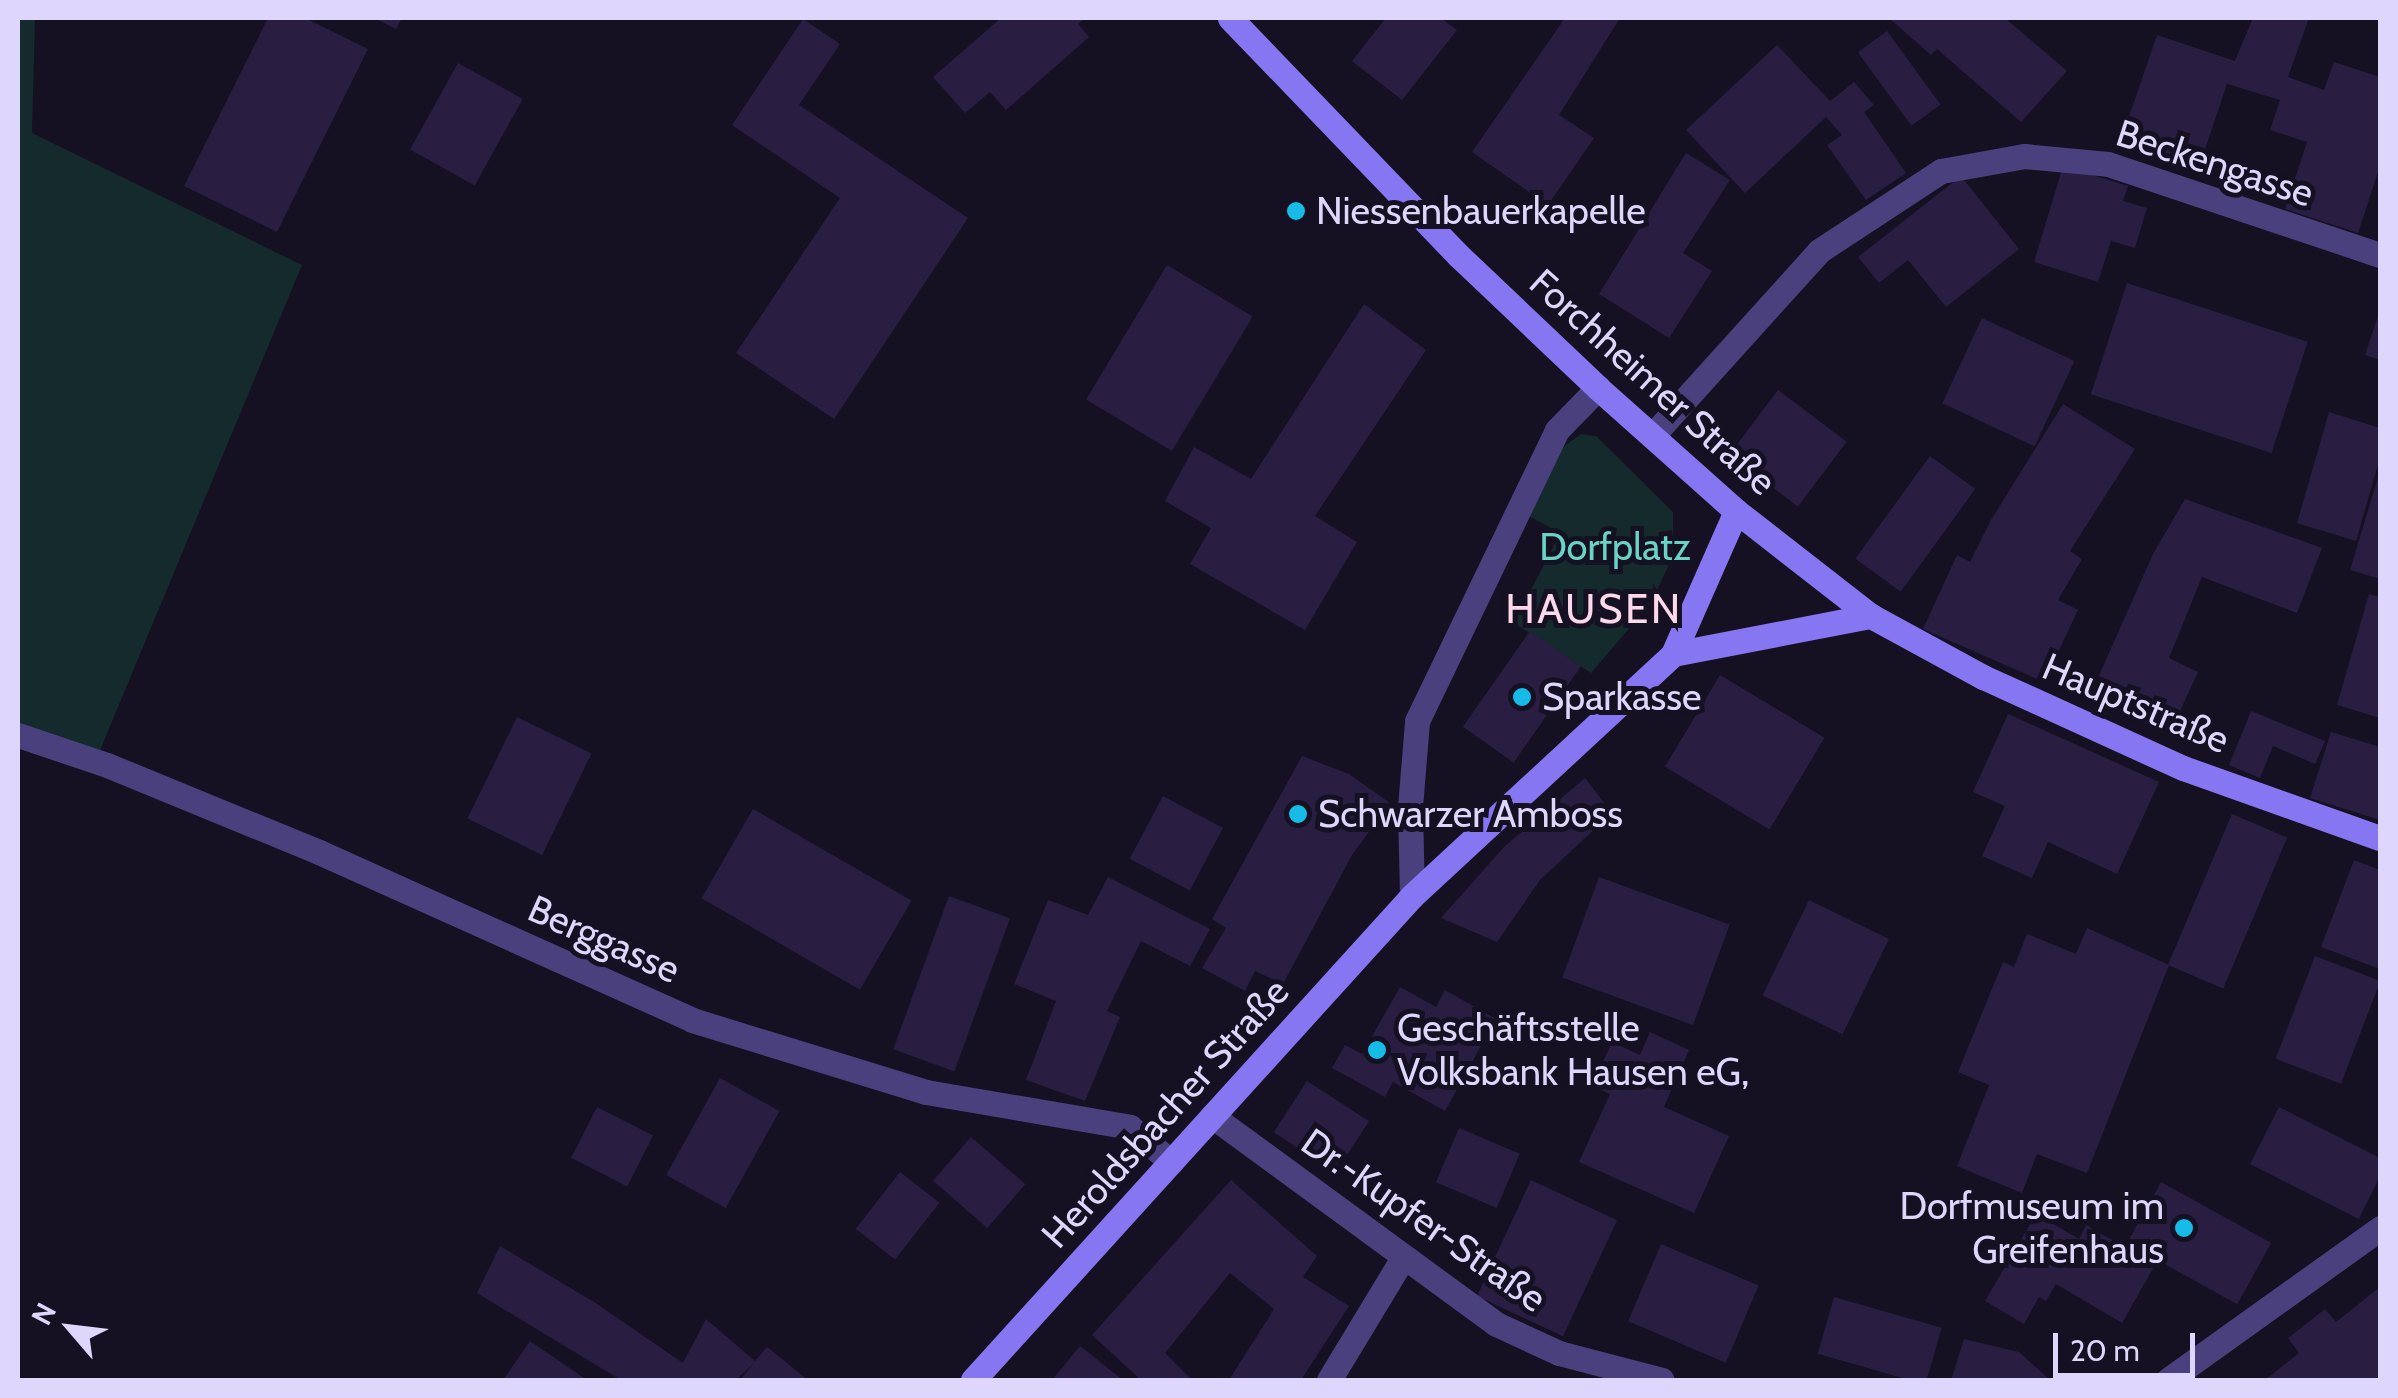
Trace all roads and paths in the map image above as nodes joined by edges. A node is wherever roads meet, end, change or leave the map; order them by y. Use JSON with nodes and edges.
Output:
{"nodes":[{"id":1,"x":1230,"y":18,"type":"edge"},
{"id":2,"x":2380,"y":256,"type":"edge"},
{"id":3,"x":1598,"y":388,"type":"junction"},
{"id":4,"x":1652,"y":436,"type":"junction"},
{"id":5,"x":1736,"y":511,"type":"junction"},
{"id":6,"x":1871,"y":616,"type":"junction"},
{"id":7,"x":1673,"y":654,"type":"junction"},
{"id":8,"x":18,"y":735,"type":"edge"},
{"id":9,"x":2380,"y":838,"type":"edge"},
{"id":10,"x":1412,"y":896,"type":"junction"},
{"id":11,"x":1212,"y":1116,"type":"junction"},
{"id":12,"x":1171,"y":1162,"type":"junction"},
{"id":13,"x":2380,"y":1228,"type":"edge"},
{"id":14,"x":1403,"y":1258,"type":"junction"},
{"id":15,"x":973,"y":1380,"type":"edge"},
{"id":16,"x":1330,"y":1380,"type":"edge"},
{"id":17,"x":1662,"y":1380,"type":"edge"},
{"id":18,"x":2168,"y":1380,"type":"edge"}],
"edges":[{"from":1,"to":3,"type":"street","name":"Forchheimer Straße"},
{"from":2,"to":4,"type":"street","name":"Beckengasse"},
{"from":3,"to":4,"type":"street","name":"Forchheimer Straße"},
{"from":3,"to":10,"type":"street"},
{"from":4,"to":5,"type":"street","name":"Forchheimer Straße"},
{"from":5,"to":6,"type":"street","name":"Forchheimer Straße"},
{"from":5,"to":7,"type":"street","name":"Heroldsbacher Straße"},
{"from":6,"to":7,"type":"street"},
{"from":6,"to":9,"type":"street","name":"Hauptstraße"},
{"from":7,"to":10,"type":"street","name":"Heroldsbacher Straße"},
{"from":8,"to":12,"type":"street","name":"Berggasse"},
{"from":10,"to":11,"type":"street","name":"Heroldsbacher Straße"},
{"from":11,"to":12,"type":"street","name":"Heroldsbacher Straße"},
{"from":11,"to":14,"type":"street","name":"Dr.-Kupfer-Straße"},
{"from":12,"to":15,"type":"street","name":"Heroldsbacher Straße"},
{"from":13,"to":18,"type":"street"},
{"from":14,"to":16,"type":"street"},
{"from":14,"to":17,"type":"street","name":"Dr.-Kupfer-Straße"}]}
